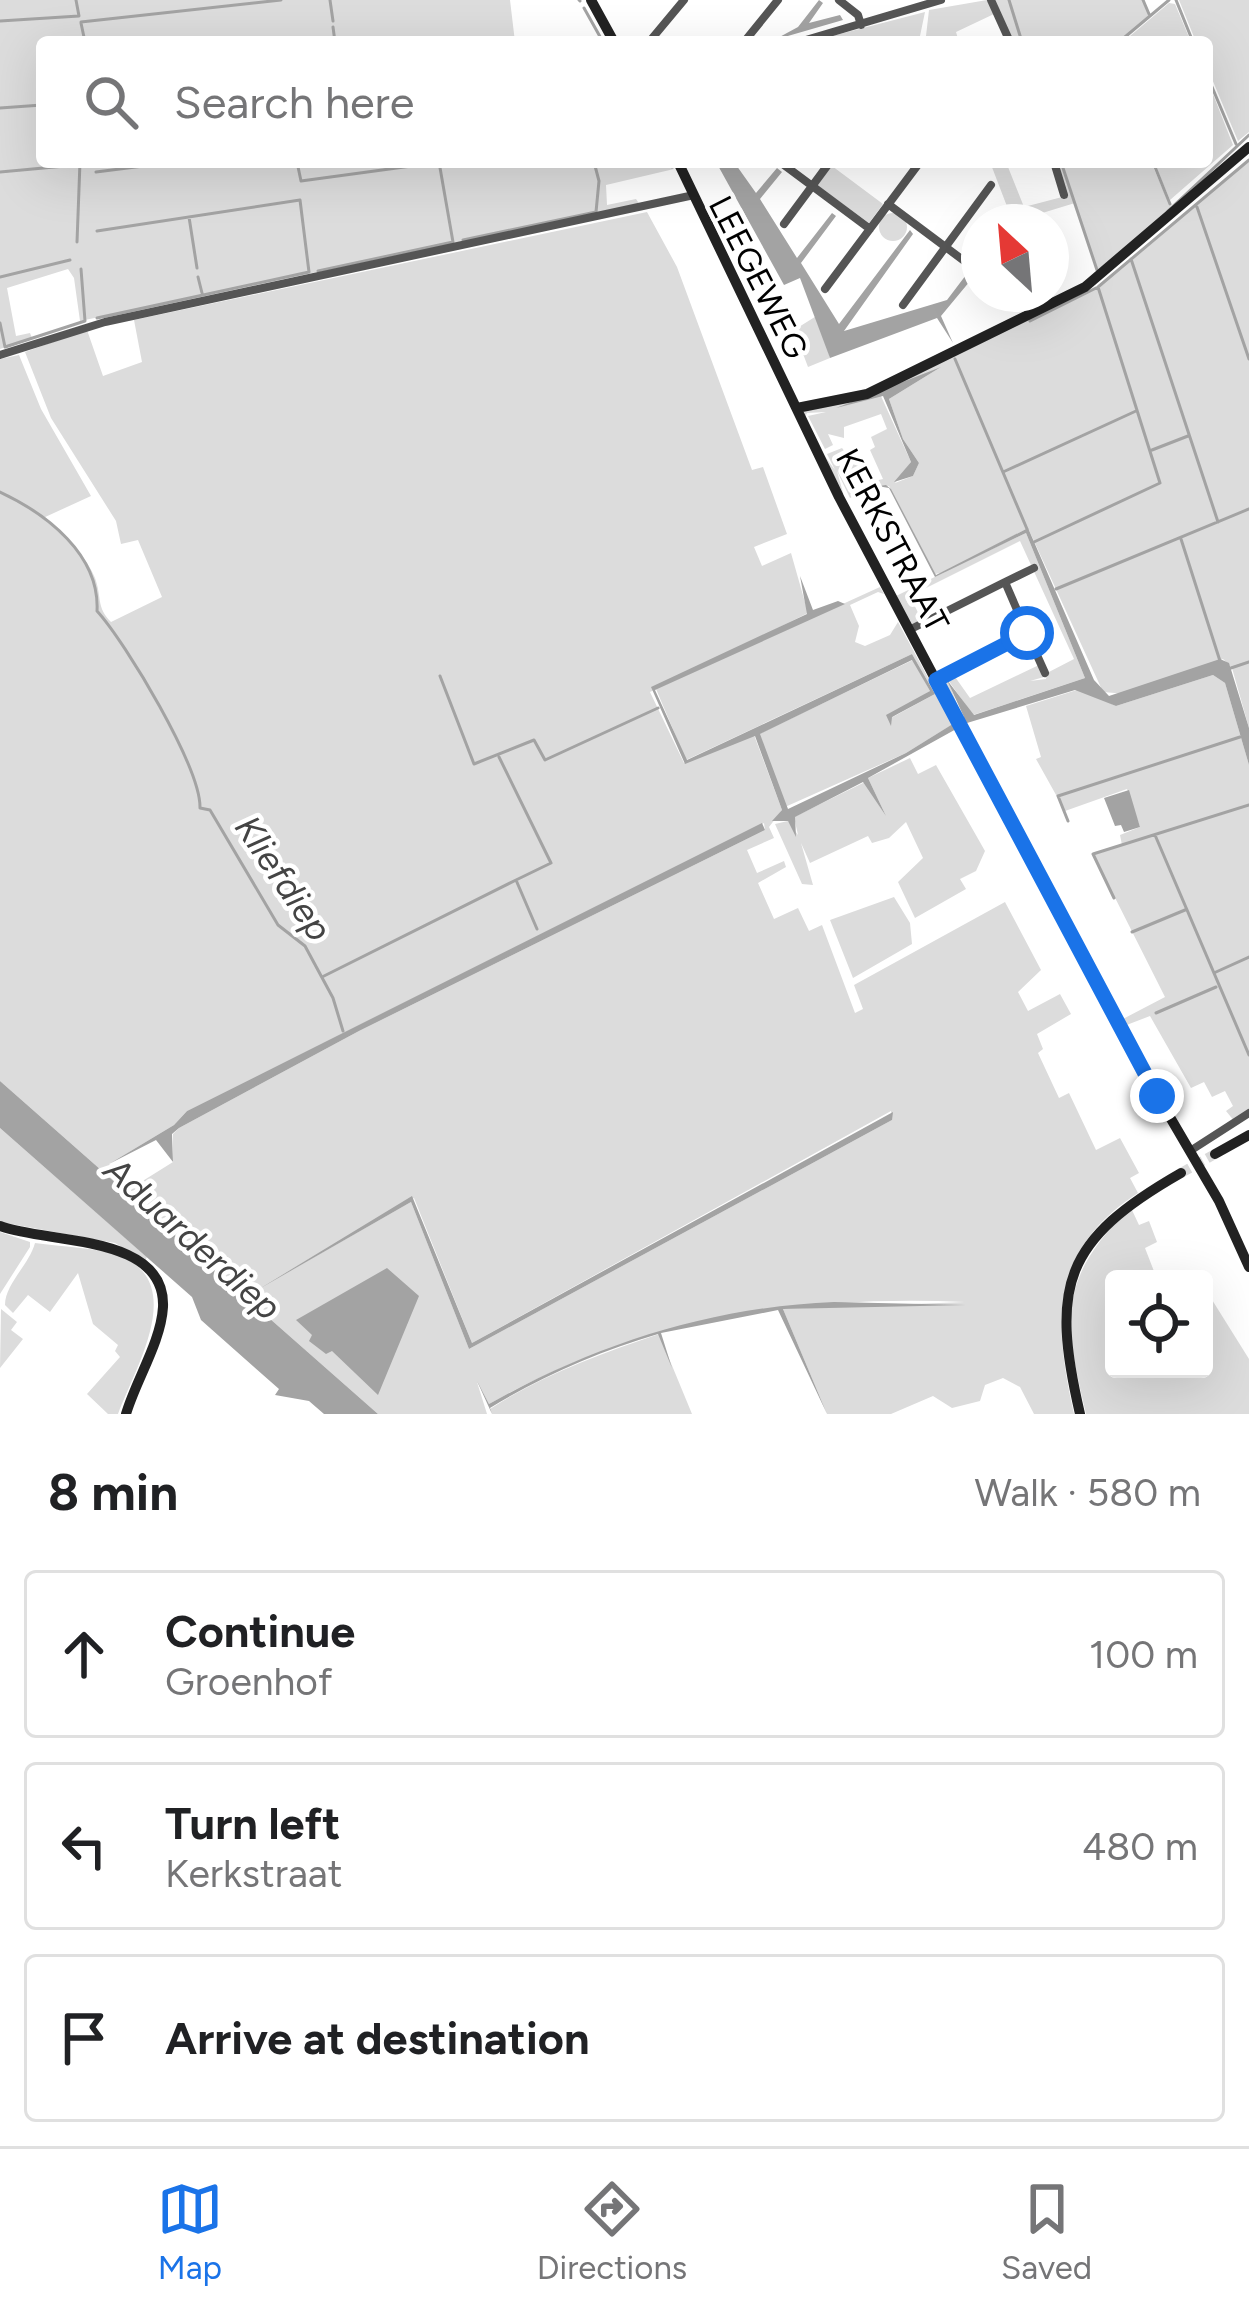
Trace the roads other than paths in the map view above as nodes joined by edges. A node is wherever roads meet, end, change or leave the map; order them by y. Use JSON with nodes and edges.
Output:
{"nodes":[{"id":1,"x":591,"y":0,"type":"edge"},
{"id":2,"x":684,"y":0,"type":"edge"},
{"id":3,"x":778,"y":0,"type":"edge"},
{"id":4,"x":838,"y":0,"type":"edge"},
{"id":5,"x":941,"y":0,"type":"edge"},
{"id":6,"x":991,"y":0,"type":"edge"},
{"id":7,"x":861,"y":25,"type":"junction"},
{"id":8,"x":611,"y":36,"type":"edge"},
{"id":9,"x":654,"y":36,"type":"edge"},
{"id":10,"x":748,"y":36,"type":"edge"},
{"id":11,"x":821,"y":36,"type":"edge"},
{"id":12,"x":1007,"y":36,"type":"edge"},
{"id":13,"x":1249,"y":147,"type":"edge"},
{"id":14,"x":681,"y":168,"type":"edge"},
{"id":15,"x":787,"y":168,"type":"edge"},
{"id":16,"x":826,"y":168,"type":"edge"},
{"id":17,"x":915,"y":168,"type":"edge"},
{"id":18,"x":1056,"y":168,"type":"edge"},
{"id":19,"x":991,"y":185,"type":"dead end"},
{"id":20,"x":812,"y":186,"type":"junction"},
{"id":21,"x":694,"y":195,"type":"junction"},
{"id":22,"x":1064,"y":195,"type":"dead end"},
{"id":23,"x":888,"y":204,"type":"junction"},
{"id":24,"x":784,"y":224,"type":"dead end"},
{"id":25,"x":870,"y":229,"type":"junction"},
{"id":26,"x":945,"y":247,"type":"junction"},
{"id":27,"x":961,"y":259,"type":"edge"},
{"id":28,"x":825,"y":289,"type":"dead end"},
{"id":29,"x":903,"y":305,"type":"dead end"},
{"id":30,"x":1034,"y":313,"type":"joint"},
{"id":31,"x":0,"y":355,"type":"edge"},
{"id":32,"x":797,"y":408,"type":"junction"},
{"id":33,"x":1034,"y":568,"type":"dead end"},
{"id":34,"x":1005,"y":582,"type":"junction"},
{"id":35,"x":909,"y":630,"type":"junction"},
{"id":36,"x":1027,"y":633,"type":"junction"},
{"id":37,"x":1045,"y":673,"type":"dead end"},
{"id":38,"x":936,"y":680,"type":"junction"},
{"id":39,"x":1249,"y":1113,"type":"edge"},
{"id":40,"x":1249,"y":1135,"type":"edge"},
{"id":41,"x":1190,"y":1151,"type":"junction"},
{"id":42,"x":1215,"y":1154,"type":"tunnel mouth"},
{"id":43,"x":1181,"y":1173,"type":"tunnel mouth"},
{"id":44,"x":0,"y":1226,"type":"edge"},
{"id":45,"x":1249,"y":1267,"type":"edge"},
{"id":46,"x":126,"y":1414,"type":"edge"},
{"id":47,"x":1080,"y":1414,"type":"edge"}],
"edges":[{"from":1,"to":8,"type":"street"},
{"from":2,"to":9,"type":"street"},
{"from":3,"to":10,"type":"street"},
{"from":4,"to":7,"type":"street"},
{"from":5,"to":7,"type":"street"},
{"from":6,"to":12,"type":"street"},
{"from":7,"to":11,"type":"street"},
{"from":13,"to":30,"type":"street","name":"LEEGEWEG"},
{"from":14,"to":21,"type":"street"},
{"from":15,"to":20,"type":"street"},
{"from":16,"to":20,"type":"street"},
{"from":17,"to":23,"type":"street"},
{"from":18,"to":22,"type":"street"},
{"from":19,"to":26,"type":"street"},
{"from":20,"to":24,"type":"street"},
{"from":20,"to":25,"type":"street"},
{"from":21,"to":31,"type":"street","name":"LEEGEWEG"},
{"from":21,"to":32,"type":"street","name":"LEEGEWEG"},
{"from":23,"to":25,"type":"street"},
{"from":23,"to":26,"type":"street"},
{"from":25,"to":28,"type":"street"},
{"from":26,"to":27,"type":"street"},
{"from":26,"to":29,"type":"street"},
{"from":30,"to":32,"type":"street","name":"LEEGEWEG"},
{"from":32,"to":35,"type":"street","name":"KERKSTRAAT"},
{"from":33,"to":34,"type":"street"},
{"from":34,"to":35,"type":"street"},
{"from":34,"to":36,"type":"street"},
{"from":35,"to":38,"type":"street","name":"KERKSTRAAT"},
{"from":36,"to":37,"type":"street"},
{"from":36,"to":38,"type":"street"},
{"from":38,"to":41,"type":"street","name":"KERKSTRAAT"},
{"from":39,"to":41,"type":"street"},
{"from":40,"to":42,"type":"street"},
{"from":41,"to":45,"type":"street","name":"KERKSTRAAT"},
{"from":43,"to":47,"type":"street"},
{"from":44,"to":46,"type":"street"}]}
